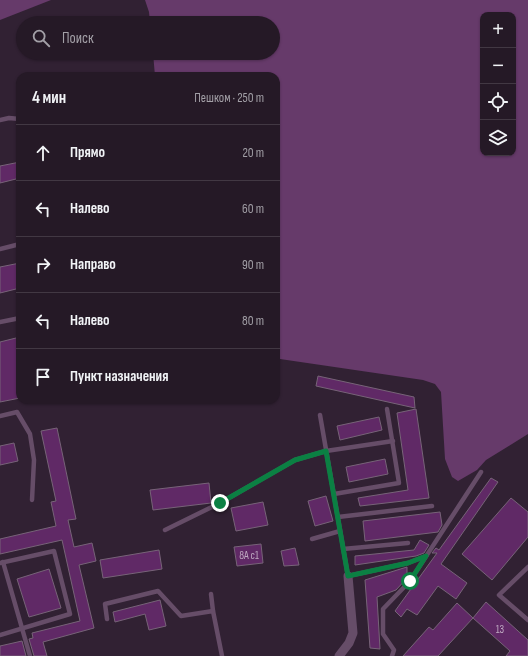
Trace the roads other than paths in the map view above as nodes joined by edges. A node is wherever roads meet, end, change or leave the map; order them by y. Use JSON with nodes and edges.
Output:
{"nodes":[{"id":1,"x":16,"y":119,"type":"edge"},
{"id":2,"x":0,"y":120,"type":"edge"},
{"id":3,"x":16,"y":245,"type":"edge"},
{"id":4,"x":0,"y":249,"type":"edge"},
{"id":5,"x":16,"y":319,"type":"edge"},
{"id":6,"x":0,"y":322,"type":"edge"},
{"id":7,"x":388,"y":409,"type":"dead end"},
{"id":8,"x":320,"y":415,"type":"dead end"},
{"id":9,"x":0,"y":416,"type":"edge"},
{"id":10,"x":393,"y":441,"type":"junction"},
{"id":11,"x":326,"y":451,"type":"junction"},
{"id":12,"x":481,"y":472,"type":"dead end"},
{"id":13,"x":334,"y":494,"type":"junction"},
{"id":14,"x":32,"y":500,"type":"dead end"},
{"id":15,"x":432,"y":506,"type":"dead end"},
{"id":16,"x":338,"y":517,"type":"junction"},
{"id":17,"x":166,"y":530,"type":"dead end"},
{"id":18,"x":340,"y":531,"type":"junction"},
{"id":19,"x":312,"y":538,"type":"dead end"},
{"id":20,"x":408,"y":543,"type":"dead end"},
{"id":21,"x":343,"y":549,"type":"junction"},
{"id":22,"x":426,"y":556,"type":"junction"},
{"id":23,"x":2,"y":562,"type":"edge"},
{"id":24,"x":528,"y":567,"type":"edge"},
{"id":25,"x":348,"y":576,"type":"junction"},
{"id":26,"x":211,"y":594,"type":"dead end"},
{"id":27,"x":213,"y":611,"type":"junction"},
{"id":28,"x":107,"y":619,"type":"dead end"},
{"id":29,"x":528,"y":620,"type":"edge"},
{"id":30,"x":23,"y":629,"type":"junction"},
{"id":31,"x":0,"y":635,"type":"edge"},
{"id":32,"x":30,"y":656,"type":"edge"},
{"id":33,"x":222,"y":656,"type":"edge"},
{"id":34,"x":339,"y":656,"type":"edge"},
{"id":35,"x":392,"y":656,"type":"edge"}],
"edges":[{"from":1,"to":2,"type":"lane"},
{"from":3,"to":4,"type":"lane"},
{"from":5,"to":6,"type":"lane"},
{"from":7,"to":10,"type":"lane"},
{"from":8,"to":11,"type":"lane"},
{"from":9,"to":14,"type":"lane"},
{"from":10,"to":11,"type":"lane"},
{"from":10,"to":13,"type":"lane"},
{"from":11,"to":13,"type":"lane"},
{"from":11,"to":17,"type":"lane"},
{"from":12,"to":22,"type":"lane"},
{"from":13,"to":16,"type":"lane"},
{"from":15,"to":16,"type":"lane"},
{"from":16,"to":18,"type":"lane"},
{"from":18,"to":19,"type":"lane"},
{"from":18,"to":21,"type":"lane"},
{"from":20,"to":21,"type":"lane"},
{"from":21,"to":25,"type":"lane"},
{"from":22,"to":25,"type":"lane"},
{"from":22,"to":35,"type":"lane"},
{"from":23,"to":30,"type":"lane"},
{"from":23,"to":30,"type":"lane"},
{"from":24,"to":29,"type":"lane"},
{"from":25,"to":34,"type":"street"},
{"from":26,"to":27,"type":"lane"},
{"from":27,"to":28,"type":"lane"},
{"from":27,"to":33,"type":"lane"},
{"from":30,"to":31,"type":"lane"},
{"from":30,"to":32,"type":"lane"}]}
